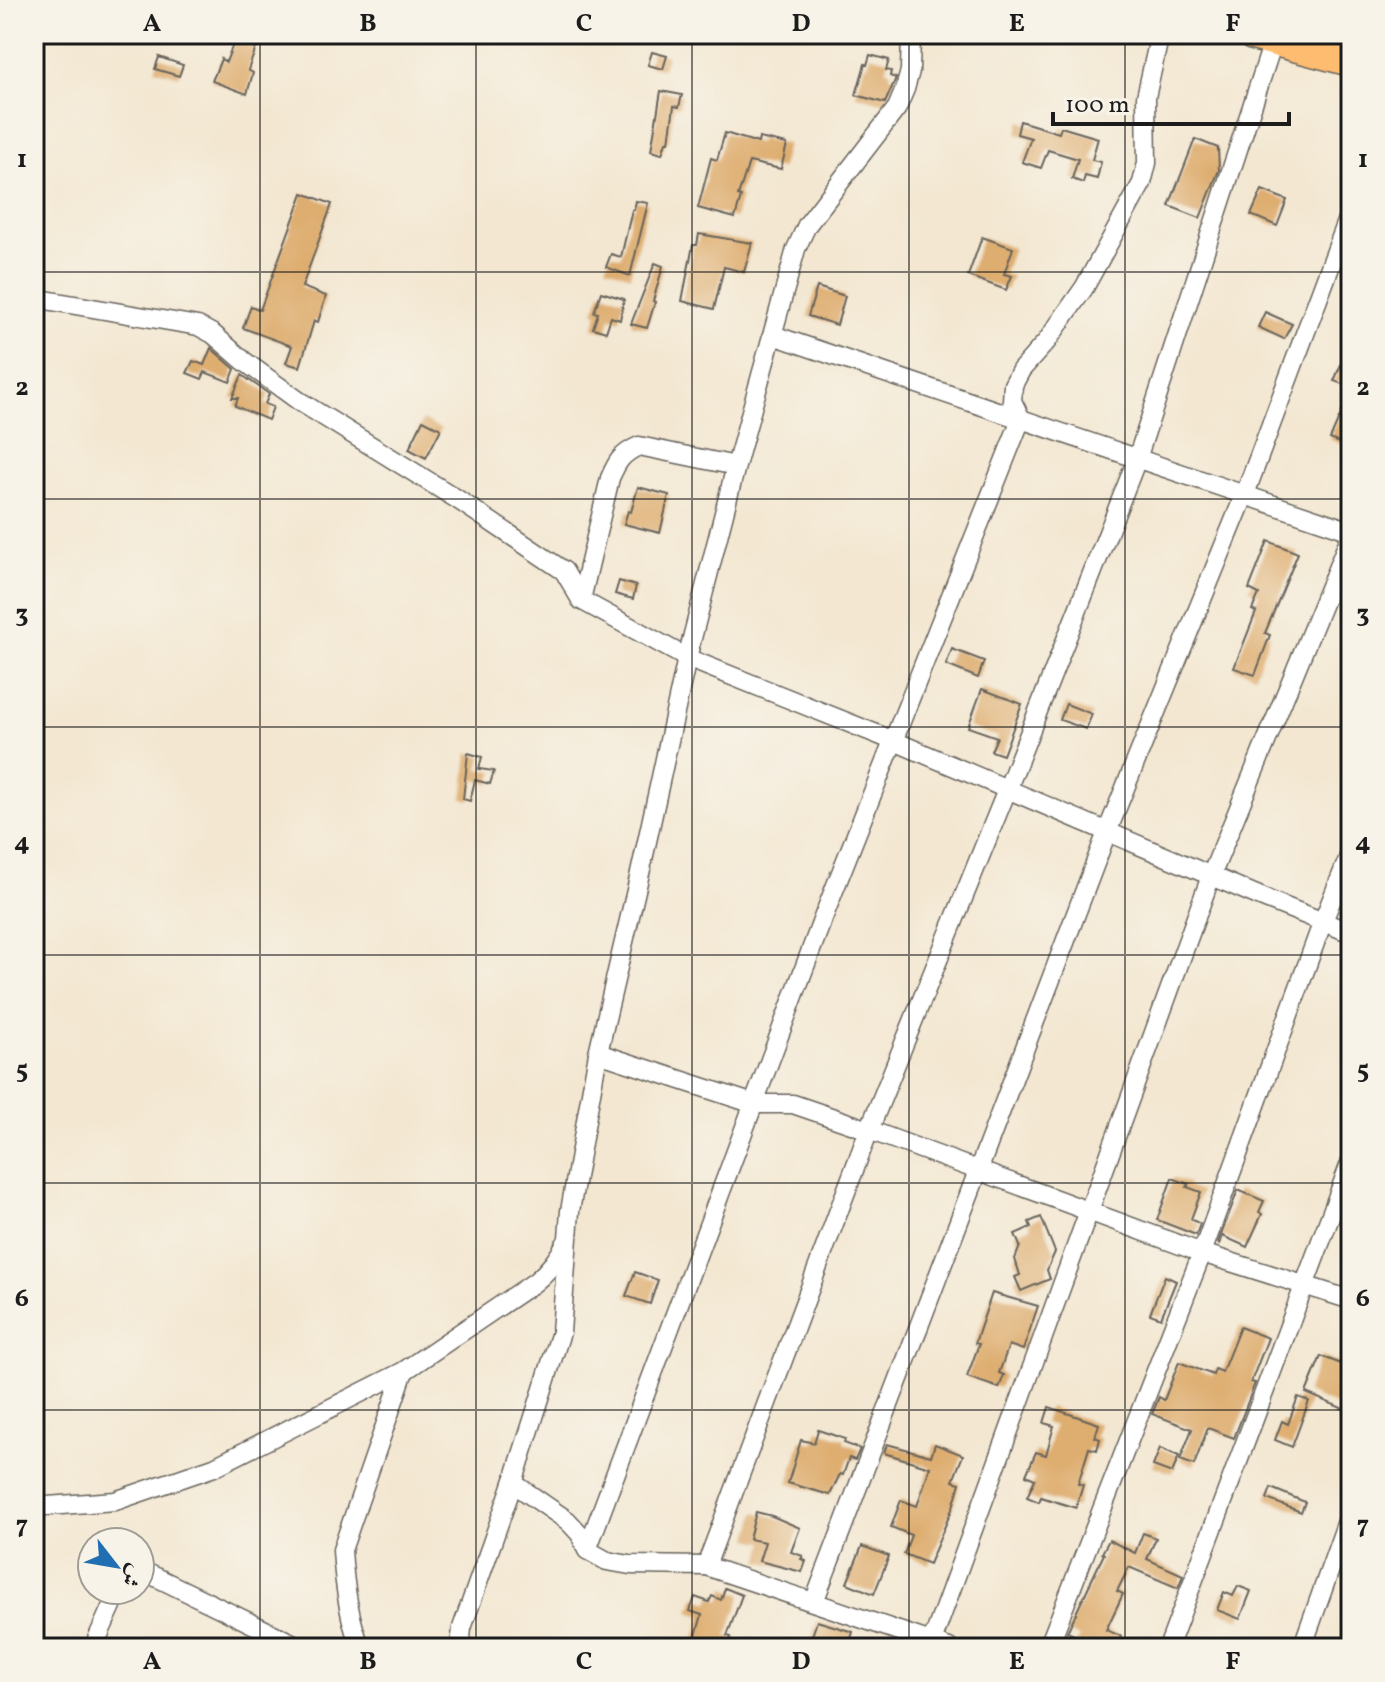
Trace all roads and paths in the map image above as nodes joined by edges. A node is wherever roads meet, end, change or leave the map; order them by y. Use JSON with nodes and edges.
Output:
{"nodes":[{"id":1,"x":911,"y":34,"type":"edge"},
{"id":2,"x":1160,"y":34,"type":"edge"},
{"id":3,"x":1264,"y":37,"type":"edge"},
{"id":4,"x":1351,"y":60,"type":"edge"},
{"id":5,"x":1351,"y":211,"type":"edge"},
{"id":6,"x":34,"y":298,"type":"edge"},
{"id":7,"x":773,"y":335,"type":"junction"},
{"id":8,"x":1021,"y":419,"type":"junction"},
{"id":9,"x":1137,"y":459,"type":"junction"},
{"id":10,"x":736,"y":466,"type":"junction"},
{"id":11,"x":1245,"y":494,"type":"junction"},
{"id":12,"x":1351,"y":533,"type":"edge"},
{"id":13,"x":581,"y":600,"type":"junction"},
{"id":14,"x":687,"y":658,"type":"junction"},
{"id":15,"x":894,"y":741,"type":"junction"},
{"id":16,"x":1007,"y":790,"type":"junction"},
{"id":17,"x":1107,"y":832,"type":"junction"},
{"id":18,"x":1351,"y":852,"type":"edge"},
{"id":19,"x":1211,"y":876,"type":"junction"},
{"id":20,"x":1323,"y":921,"type":"junction"},
{"id":21,"x":1351,"y":933,"type":"edge"},
{"id":22,"x":598,"y":1053,"type":"junction"},
{"id":23,"x":754,"y":1104,"type":"junction"},
{"id":24,"x":869,"y":1130,"type":"junction"},
{"id":25,"x":1351,"y":1161,"type":"edge"},
{"id":26,"x":978,"y":1171,"type":"junction"},
{"id":27,"x":1089,"y":1211,"type":"junction"},
{"id":28,"x":567,"y":1241,"type":"junction"},
{"id":29,"x":1202,"y":1253,"type":"junction"},
{"id":30,"x":1304,"y":1284,"type":"junction"},
{"id":31,"x":1351,"y":1300,"type":"edge"},
{"id":32,"x":404,"y":1371,"type":"junction"},
{"id":33,"x":513,"y":1483,"type":"junction"},
{"id":34,"x":34,"y":1507,"type":"edge"},
{"id":35,"x":1351,"y":1510,"type":"edge"},
{"id":36,"x":587,"y":1550,"type":"junction"},
{"id":37,"x":706,"y":1566,"type":"junction"},
{"id":38,"x":156,"y":1577,"type":"edge"},
{"id":39,"x":814,"y":1602,"type":"junction"},
{"id":40,"x":112,"y":1606,"type":"edge"},
{"id":41,"x":941,"y":1645,"type":"edge"},
{"id":42,"x":93,"y":1648,"type":"edge"},
{"id":43,"x":302,"y":1648,"type":"edge"},
{"id":44,"x":361,"y":1648,"type":"edge"},
{"id":45,"x":463,"y":1648,"type":"edge"},
{"id":46,"x":1048,"y":1648,"type":"edge"},
{"id":47,"x":1168,"y":1648,"type":"edge"},
{"id":48,"x":1302,"y":1648,"type":"edge"}],
"edges":[{"from":1,"to":7,"type":"street"},
{"from":2,"to":8,"type":"street"},
{"from":3,"to":4,"type":"highway"},
{"from":3,"to":9,"type":"street"},
{"from":5,"to":11,"type":"street"},
{"from":6,"to":13,"type":"street"},
{"from":7,"to":8,"type":"street"},
{"from":7,"to":10,"type":"street"},
{"from":8,"to":9,"type":"street"},
{"from":8,"to":15,"type":"street"},
{"from":9,"to":11,"type":"street"},
{"from":9,"to":16,"type":"street"},
{"from":10,"to":13,"type":"street"},
{"from":10,"to":14,"type":"street"},
{"from":11,"to":12,"type":"street"},
{"from":11,"to":17,"type":"street"},
{"from":12,"to":19,"type":"street"},
{"from":13,"to":14,"type":"street"},
{"from":14,"to":15,"type":"street"},
{"from":14,"to":22,"type":"street"},
{"from":15,"to":16,"type":"street"},
{"from":15,"to":23,"type":"street"},
{"from":16,"to":17,"type":"street"},
{"from":16,"to":24,"type":"street"},
{"from":17,"to":19,"type":"street"},
{"from":17,"to":26,"type":"street"},
{"from":18,"to":20,"type":"street"},
{"from":19,"to":20,"type":"street"},
{"from":19,"to":27,"type":"street"},
{"from":20,"to":21,"type":"street"},
{"from":20,"to":29,"type":"street"},
{"from":22,"to":23,"type":"street"},
{"from":22,"to":28,"type":"street"},
{"from":23,"to":24,"type":"street"},
{"from":23,"to":36,"type":"street"},
{"from":24,"to":26,"type":"street"},
{"from":24,"to":37,"type":"street"},
{"from":25,"to":30,"type":"street"},
{"from":26,"to":27,"type":"street"},
{"from":26,"to":39,"type":"street"},
{"from":27,"to":29,"type":"street"},
{"from":27,"to":41,"type":"street"},
{"from":28,"to":32,"type":"street"},
{"from":28,"to":33,"type":"street"},
{"from":29,"to":30,"type":"street"},
{"from":29,"to":46,"type":"street"},
{"from":30,"to":31,"type":"street"},
{"from":30,"to":47,"type":"street"},
{"from":32,"to":34,"type":"street"},
{"from":32,"to":44,"type":"street"},
{"from":33,"to":36,"type":"street"},
{"from":33,"to":45,"type":"street"},
{"from":35,"to":48,"type":"street"},
{"from":36,"to":37,"type":"street"},
{"from":37,"to":39,"type":"street"},
{"from":38,"to":43,"type":"street"},
{"from":39,"to":41,"type":"street"},
{"from":40,"to":42,"type":"street"}]}
